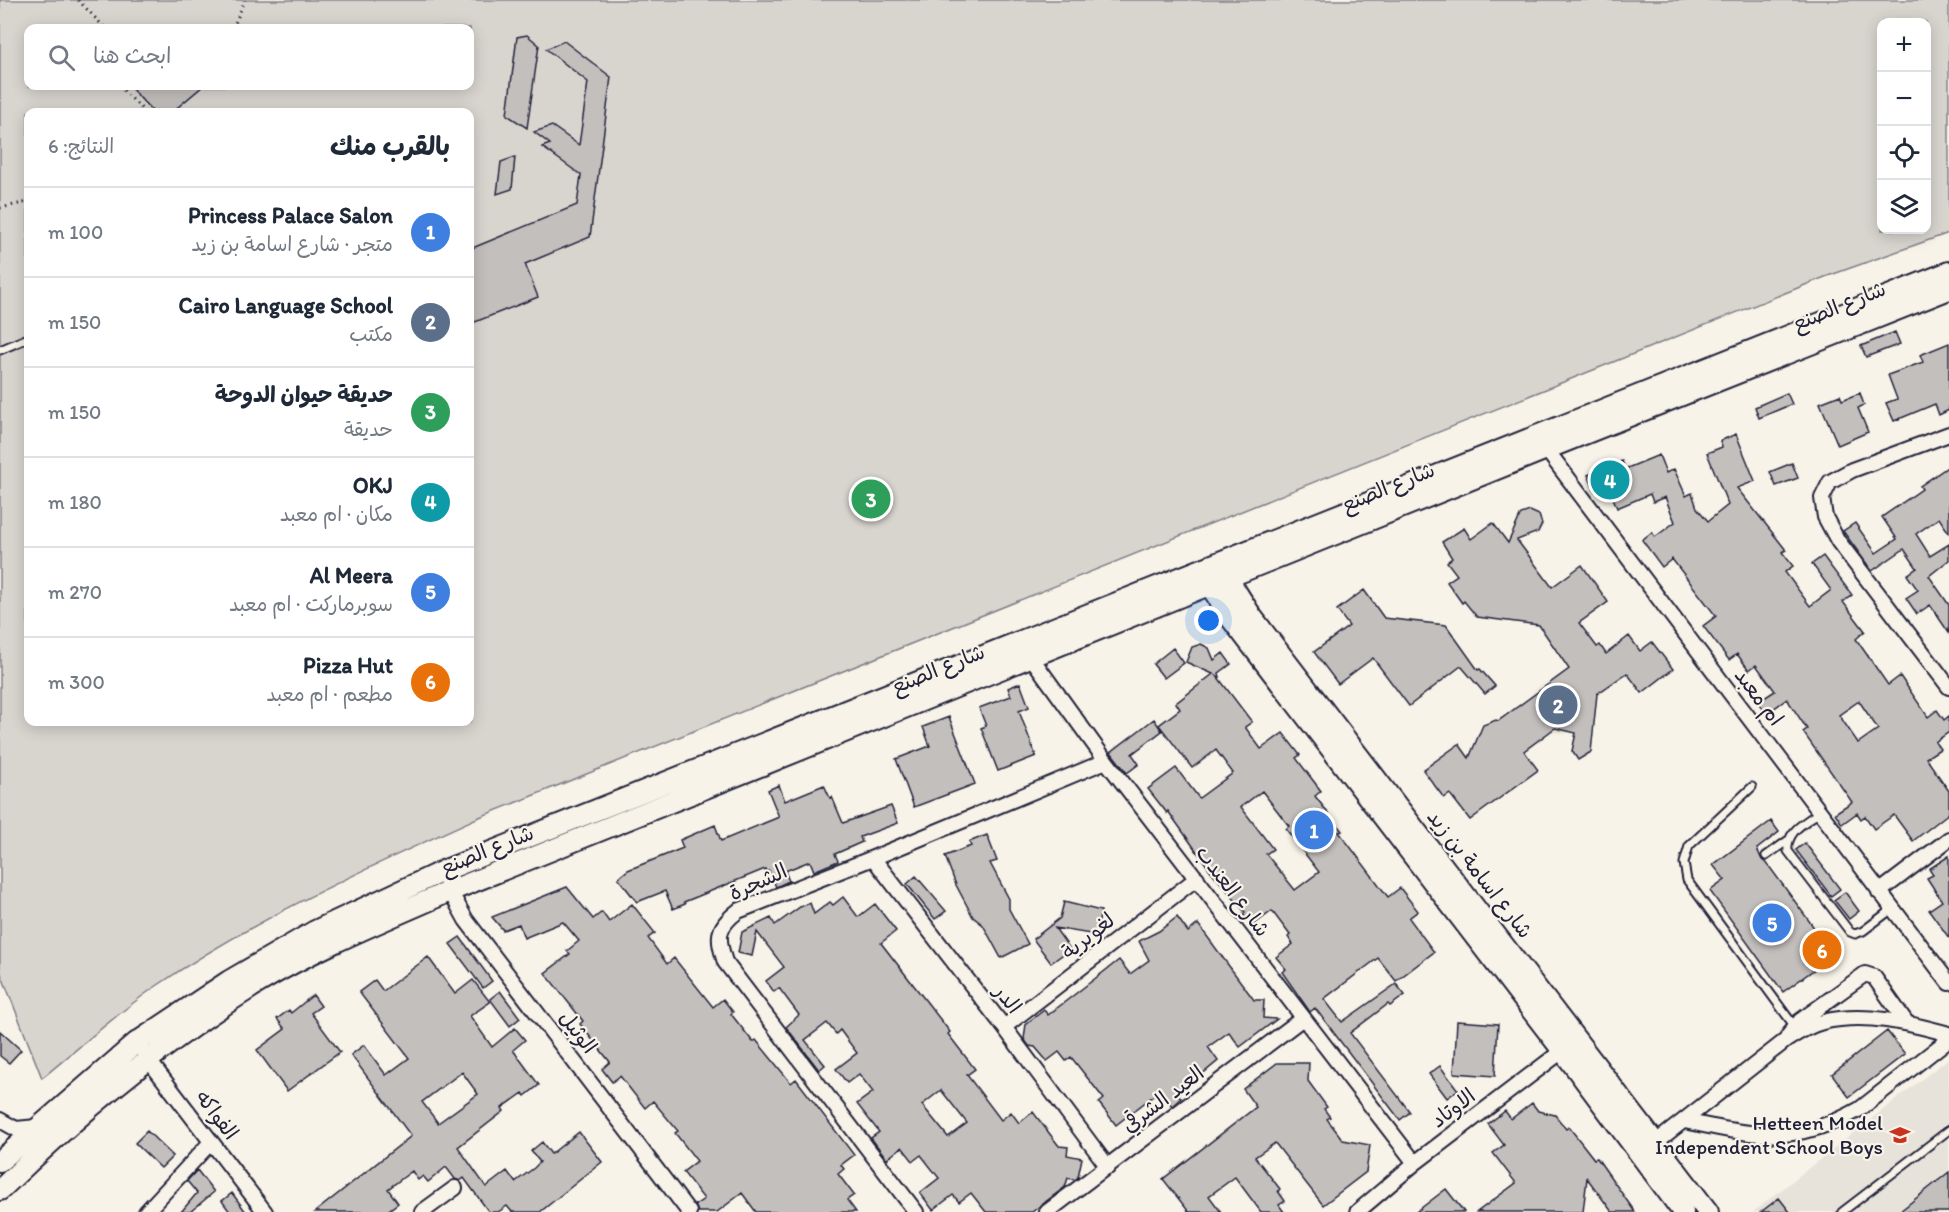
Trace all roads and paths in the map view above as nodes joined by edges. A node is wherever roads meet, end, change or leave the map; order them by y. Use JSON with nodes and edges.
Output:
{"nodes":[{"id":1,"x":78,"y":0,"type":"edge"},
{"id":2,"x":245,"y":0,"type":"edge"},
{"id":3,"x":101,"y":24,"type":"edge"},
{"id":4,"x":235,"y":24,"type":"edge"},
{"id":5,"x":123,"y":90,"type":"edge"},
{"id":6,"x":141,"y":108,"type":"edge"},
{"id":7,"x":24,"y":203,"type":"edge"},
{"id":8,"x":0,"y":208,"type":"edge"},
{"id":9,"x":1949,"y":272,"type":"edge"},
{"id":10,"x":1949,"y":289,"type":"edge"},
{"id":11,"x":24,"y":340,"type":"edge"},
{"id":12,"x":0,"y":350,"type":"edge"},
{"id":13,"x":1949,"y":434,"type":"edge"},
{"id":14,"x":1543,"y":441,"type":"junction"},
{"id":15,"x":1216,"y":573,"type":"junction"},
{"id":16,"x":1030,"y":648,"type":"junction"},
{"id":17,"x":1949,"y":687,"type":"edge"},
{"id":18,"x":1106,"y":760,"type":"junction"},
{"id":19,"x":1752,"y":788,"type":"dead end"},
{"id":20,"x":671,"y":792,"type":"junction"},
{"id":21,"x":1819,"y":812,"type":"junction"},
{"id":22,"x":1949,"y":839,"type":"edge"},
{"id":23,"x":1787,"y":841,"type":"junction"},
{"id":24,"x":1766,"y":856,"type":"dead end"},
{"id":25,"x":873,"y":858,"type":"junction"},
{"id":26,"x":443,"y":871,"type":"junction"},
{"id":27,"x":1197,"y":878,"type":"junction"},
{"id":28,"x":450,"y":891,"type":"junction"},
{"id":29,"x":1879,"y":892,"type":"junction"},
{"id":30,"x":1892,"y":909,"type":"junction"},
{"id":31,"x":1949,"y":983,"type":"edge"},
{"id":32,"x":1303,"y":1018,"type":"junction"},
{"id":33,"x":1906,"y":1022,"type":"junction"},
{"id":34,"x":1795,"y":1026,"type":"junction"},
{"id":35,"x":1004,"y":1027,"type":"junction"},
{"id":36,"x":1949,"y":1034,"type":"edge"},
{"id":37,"x":1949,"y":1039,"type":"edge"},
{"id":38,"x":1785,"y":1041,"type":"junction"},
{"id":39,"x":1570,"y":1045,"type":"junction"},
{"id":40,"x":142,"y":1050,"type":"junction"},
{"id":41,"x":0,"y":1120,"type":"edge"},
{"id":42,"x":1684,"y":1121,"type":"junction"},
{"id":43,"x":37,"y":1127,"type":"junction"},
{"id":44,"x":1949,"y":1130,"type":"edge"},
{"id":45,"x":211,"y":1142,"type":"junction"},
{"id":46,"x":1655,"y":1143,"type":"junction"},
{"id":47,"x":0,"y":1161,"type":"edge"},
{"id":48,"x":1415,"y":1163,"type":"junction"},
{"id":49,"x":1108,"y":1167,"type":"junction"},
{"id":50,"x":455,"y":1188,"type":"dead end"},
{"id":51,"x":0,"y":1190,"type":"edge"},
{"id":52,"x":146,"y":1212,"type":"edge"},
{"id":53,"x":265,"y":1212,"type":"edge"},
{"id":54,"x":422,"y":1212,"type":"edge"},
{"id":55,"x":689,"y":1212,"type":"edge"},
{"id":56,"x":916,"y":1212,"type":"edge"},
{"id":57,"x":1047,"y":1212,"type":"edge"},
{"id":58,"x":1357,"y":1212,"type":"edge"},
{"id":59,"x":1683,"y":1212,"type":"edge"},
{"id":60,"x":1708,"y":1212,"type":"edge"},
{"id":61,"x":1842,"y":1212,"type":"edge"}],
"edges":[{"from":1,"to":3,"type":"path"},
{"from":2,"to":4,"type":"path"},
{"from":5,"to":6,"type":"path"},
{"from":7,"to":8,"type":"path"},
{"from":9,"to":14,"type":"street","name":"شارع الصنع"},
{"from":10,"to":14,"type":"street","name":"شارع الصنع"},
{"from":11,"to":12,"type":"lane"},
{"from":13,"to":17,"type":"street"},
{"from":14,"to":15,"type":"street","name":"شارع الصنع"},
{"from":14,"to":21,"type":"street","name":"ام معبد"},
{"from":15,"to":16,"type":"street","name":"شارع الصنع"},
{"from":15,"to":39,"type":"street","name":"شارع اسامة بن زيد"},
{"from":16,"to":18,"type":"street","name":"شارع العندب"},
{"from":16,"to":20,"type":"street","name":"شارع الصنع"},
{"from":18,"to":25,"type":"street","name":"الشجرة"},
{"from":18,"to":27,"type":"street","name":"شارع العندب"},
{"from":19,"to":34,"type":"lane"},
{"from":20,"to":26,"type":"street","name":"شارع الصنع"},
{"from":20,"to":28,"type":"street","name":"شارع الصنع"},
{"from":21,"to":23,"type":"lane"},
{"from":21,"to":29,"type":"street","name":"ام معبد"},
{"from":22,"to":29,"type":"street"},
{"from":23,"to":24,"type":"lane"},
{"from":23,"to":30,"type":"lane"},
{"from":25,"to":35,"type":"street","name":"الدر"},
{"from":25,"to":56,"type":"street","name":"الشجرة"},
{"from":26,"to":28,"type":"street","name":"الوثيل"},
{"from":26,"to":40,"type":"street","name":"شارع الصنع"},
{"from":27,"to":32,"type":"street","name":"شارع العندب"},
{"from":27,"to":35,"type":"street","name":"لغويرية"},
{"from":28,"to":40,"type":"street","name":"شارع الصنع"},
{"from":28,"to":55,"type":"street","name":"الوثيل"},
{"from":29,"to":30,"type":"street","name":"ام معبد"},
{"from":30,"to":31,"type":"street","name":"ام معبد"},
{"from":32,"to":48,"type":"street","name":"شارع العندب"},
{"from":32,"to":49,"type":"street","name":"العيد الشرقي"},
{"from":33,"to":34,"type":"street"},
{"from":33,"to":36,"type":"street"},
{"from":33,"to":38,"type":"street"},
{"from":34,"to":38,"type":"street"},
{"from":35,"to":49,"type":"street","name":"الدر"},
{"from":37,"to":42,"type":"street"},
{"from":38,"to":42,"type":"street"},
{"from":39,"to":46,"type":"street","name":"شارع اسامة بن زيد"},
{"from":39,"to":48,"type":"street","name":"الاوتاد"},
{"from":39,"to":59,"type":"street","name":"شارع اسامة بن زيد"},
{"from":40,"to":43,"type":"street","name":"شارع الصنع"},
{"from":40,"to":45,"type":"street","name":"الفواكه"},
{"from":40,"to":51,"type":"street","name":"شارع الصنع"},
{"from":41,"to":43,"type":"street"},
{"from":42,"to":46,"type":"street"},
{"from":43,"to":47,"type":"street","name":"شارع الصنع"},
{"from":44,"to":61,"type":"lane"},
{"from":45,"to":52,"type":"street"},
{"from":45,"to":53,"type":"street","name":"الفواكه"},
{"from":46,"to":60,"type":"street","name":"شارع اسامة بن زيد"},
{"from":48,"to":58,"type":"street","name":"الاوتاد"},
{"from":49,"to":57,"type":"street","name":"العيد الشرقي"},
{"from":50,"to":54,"type":"street"}]}
